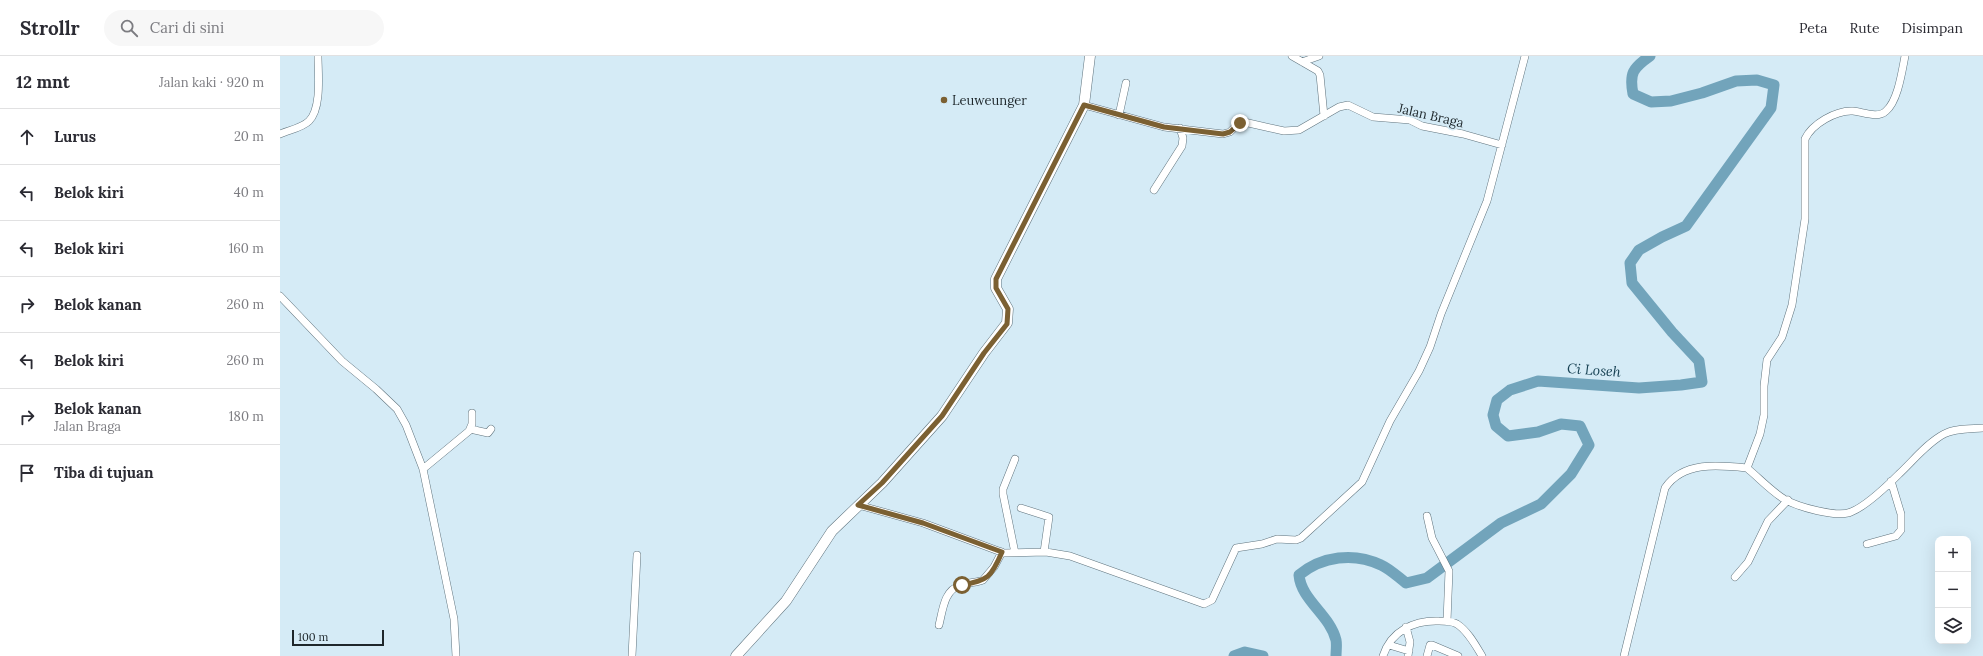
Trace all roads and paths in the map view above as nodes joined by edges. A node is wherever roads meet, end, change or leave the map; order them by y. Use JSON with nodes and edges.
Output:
{"nodes":[{"id":1,"x":318,"y":56,"type":"edge"},
{"id":2,"x":1090,"y":56,"type":"edge"},
{"id":3,"x":1292,"y":56,"type":"edge"},
{"id":4,"x":1319,"y":56,"type":"edge"},
{"id":5,"x":1524,"y":56,"type":"edge"},
{"id":6,"x":1905,"y":56,"type":"edge"},
{"id":7,"x":1302,"y":62,"type":"junction"},
{"id":8,"x":1126,"y":83,"type":"dead end"},
{"id":9,"x":1084,"y":105,"type":"junction"},
{"id":10,"x":1118,"y":114,"type":"junction"},
{"id":11,"x":1324,"y":116,"type":"junction"},
{"id":12,"x":1180,"y":128,"type":"junction"},
{"id":13,"x":280,"y":134,"type":"edge"},
{"id":14,"x":1502,"y":145,"type":"junction"},
{"id":15,"x":1154,"y":190,"type":"dead end"},
{"id":16,"x":280,"y":296,"type":"edge"},
{"id":17,"x":472,"y":413,"type":"dead end"},
{"id":18,"x":1983,"y":428,"type":"edge"},
{"id":19,"x":470,"y":429,"type":"junction"},
{"id":20,"x":491,"y":429,"type":"dead end"},
{"id":21,"x":1015,"y":459,"type":"dead end"},
{"id":22,"x":1747,"y":468,"type":"junction"},
{"id":23,"x":423,"y":469,"type":"junction"},
{"id":24,"x":1891,"y":480,"type":"junction"},
{"id":25,"x":1788,"y":500,"type":"junction"},
{"id":26,"x":858,"y":505,"type":"junction"},
{"id":27,"x":1021,"y":508,"type":"dead end"},
{"id":28,"x":1427,"y":516,"type":"dead end"},
{"id":29,"x":1867,"y":544,"type":"dead end"},
{"id":30,"x":1044,"y":552,"type":"junction"},
{"id":31,"x":1008,"y":553,"type":"junction"},
{"id":32,"x":637,"y":555,"type":"dead end"},
{"id":33,"x":1735,"y":577,"type":"dead end"},
{"id":34,"x":1446,"y":621,"type":"junction"},
{"id":35,"x":939,"y":625,"type":"dead end"},
{"id":36,"x":1406,"y":627,"type":"junction"},
{"id":37,"x":1389,"y":645,"type":"junction"},
{"id":38,"x":1409,"y":654,"type":"edge"},
{"id":39,"x":456,"y":656,"type":"edge"},
{"id":40,"x":632,"y":656,"type":"edge"},
{"id":41,"x":736,"y":656,"type":"edge"},
{"id":42,"x":1383,"y":656,"type":"edge"},
{"id":43,"x":1427,"y":656,"type":"edge"},
{"id":44,"x":1458,"y":656,"type":"edge"},
{"id":45,"x":1482,"y":656,"type":"edge"},
{"id":46,"x":1624,"y":656,"type":"edge"}],
"edges":[{"from":1,"to":13,"type":"street"},
{"from":2,"to":9,"type":"street"},
{"from":3,"to":7,"type":"street"},
{"from":4,"to":7,"type":"street"},
{"from":5,"to":14,"type":"street"},
{"from":6,"to":22,"type":"street"},
{"from":7,"to":11,"type":"street"},
{"from":8,"to":10,"type":"street"},
{"from":9,"to":10,"type":"street","name":"Jalan Braga"},
{"from":9,"to":26,"type":"street"},
{"from":10,"to":12,"type":"street","name":"Jalan Braga"},
{"from":11,"to":12,"type":"street","name":"Jalan Braga"},
{"from":11,"to":14,"type":"street","name":"Jalan Braga"},
{"from":12,"to":15,"type":"street"},
{"from":14,"to":30,"type":"street"},
{"from":16,"to":23,"type":"street"},
{"from":17,"to":19,"type":"street"},
{"from":18,"to":24,"type":"street"},
{"from":19,"to":20,"type":"street"},
{"from":19,"to":23,"type":"street"},
{"from":21,"to":31,"type":"street"},
{"from":22,"to":25,"type":"street"},
{"from":22,"to":46,"type":"street"},
{"from":23,"to":39,"type":"street"},
{"from":24,"to":25,"type":"street"},
{"from":24,"to":29,"type":"street"},
{"from":25,"to":33,"type":"street"},
{"from":26,"to":31,"type":"street"},
{"from":26,"to":41,"type":"street"},
{"from":27,"to":30,"type":"street"},
{"from":28,"to":34,"type":"street"},
{"from":30,"to":31,"type":"street"},
{"from":31,"to":35,"type":"street"},
{"from":32,"to":40,"type":"street"},
{"from":34,"to":36,"type":"street"},
{"from":34,"to":45,"type":"street"},
{"from":36,"to":37,"type":"street"},
{"from":36,"to":38,"type":"street"},
{"from":37,"to":38,"type":"street"},
{"from":37,"to":42,"type":"street"},
{"from":43,"to":44,"type":"street"}]}
